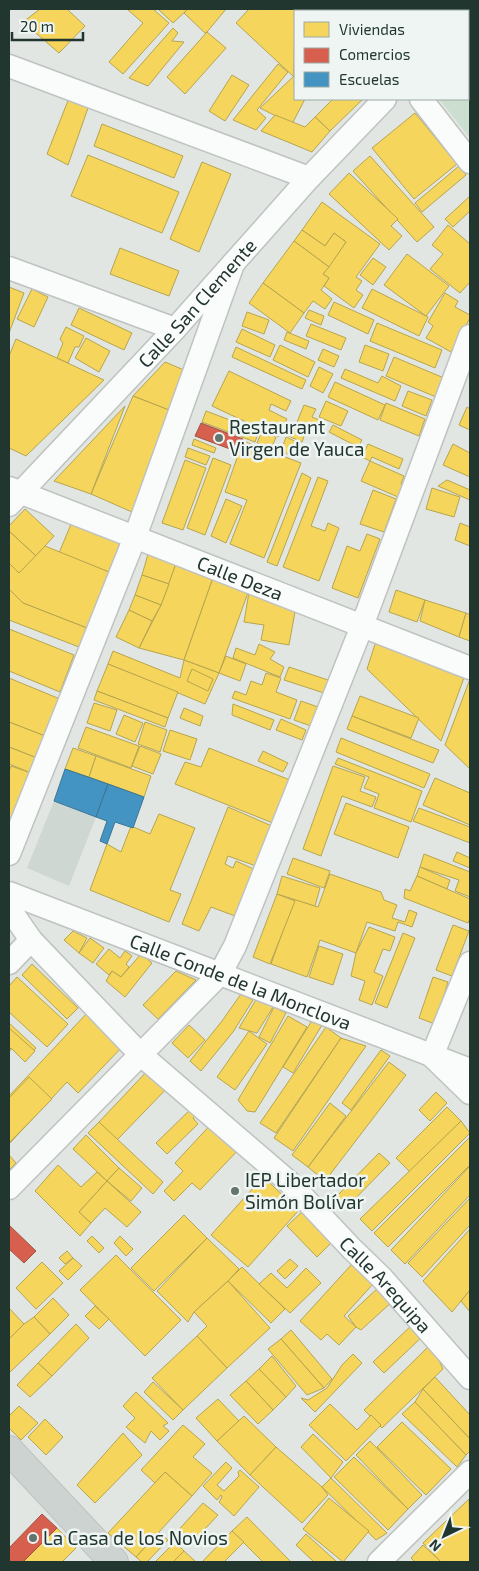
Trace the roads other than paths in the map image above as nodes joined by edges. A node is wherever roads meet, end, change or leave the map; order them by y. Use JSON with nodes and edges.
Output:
{"nodes":[{"id":1,"x":9,"y":66,"type":"edge"},
{"id":2,"x":383,"y":100,"type":"edge"},
{"id":3,"x":422,"y":100,"type":"edge"},
{"id":4,"x":470,"y":162,"type":"edge"},
{"id":5,"x":309,"y":178,"type":"junction"},
{"id":6,"x":233,"y":264,"type":"junction"},
{"id":7,"x":9,"y":268,"type":"edge"},
{"id":8,"x":176,"y":329,"type":"junction"},
{"id":9,"x":470,"y":336,"type":"edge"},
{"id":10,"x":13,"y":495,"type":"edge"},
{"id":11,"x":135,"y":537,"type":"junction"},
{"id":12,"x":362,"y":626,"type":"junction"},
{"id":13,"x":470,"y":668,"type":"edge"},
{"id":14,"x":9,"y":854,"type":"edge"},
{"id":15,"x":9,"y":893,"type":"edge"},
{"id":16,"x":9,"y":908,"type":"edge"},
{"id":17,"x":31,"y":940,"type":"junction"},
{"id":18,"x":9,"y":963,"type":"edge"},
{"id":19,"x":470,"y":963,"type":"edge"},
{"id":20,"x":220,"y":974,"type":"junction"},
{"id":21,"x":140,"y":1054,"type":"junction"},
{"id":22,"x":432,"y":1056,"type":"junction"},
{"id":23,"x":470,"y":1070,"type":"edge"},
{"id":24,"x":470,"y":1093,"type":"edge"},
{"id":25,"x":9,"y":1188,"type":"edge"},
{"id":26,"x":470,"y":1378,"type":"edge"},
{"id":27,"x":9,"y":1450,"type":"edge"},
{"id":28,"x":470,"y":1472,"type":"edge"},
{"id":29,"x":114,"y":1562,"type":"edge"},
{"id":30,"x":379,"y":1562,"type":"edge"}],
"edges":[{"from":1,"to":5,"type":"street"},
{"from":2,"to":5,"type":"street","name":"Calle San Clemente"},
{"from":3,"to":4,"type":"street"},
{"from":5,"to":6,"type":"street","name":"Calle San Clemente"},
{"from":6,"to":8,"type":"street","name":"Calle San Clemente"},
{"from":6,"to":11,"type":"street"},
{"from":7,"to":8,"type":"street"},
{"from":8,"to":10,"type":"street","name":"Calle San Clemente"},
{"from":9,"to":12,"type":"street"},
{"from":10,"to":11,"type":"street","name":"Calle Deza"},
{"from":11,"to":12,"type":"street","name":"Calle Deza"},
{"from":11,"to":14,"type":"street"},
{"from":12,"to":13,"type":"street","name":"Calle Deza"},
{"from":12,"to":20,"type":"street"},
{"from":15,"to":20,"type":"street","name":"Calle Conde de la Monclova"},
{"from":16,"to":17,"type":"street","name":"Calle Arequipa"},
{"from":17,"to":18,"type":"street"},
{"from":17,"to":21,"type":"street","name":"Calle Arequipa"},
{"from":19,"to":22,"type":"street"},
{"from":20,"to":21,"type":"street"},
{"from":20,"to":22,"type":"street","name":"Calle Conde de la Monclova"},
{"from":21,"to":25,"type":"street"},
{"from":21,"to":26,"type":"street","name":"Calle Arequipa"},
{"from":22,"to":23,"type":"street","name":"Calle Conde de la Monclova"},
{"from":22,"to":24,"type":"street"},
{"from":27,"to":29,"type":"main road"},
{"from":28,"to":30,"type":"street"}]}
